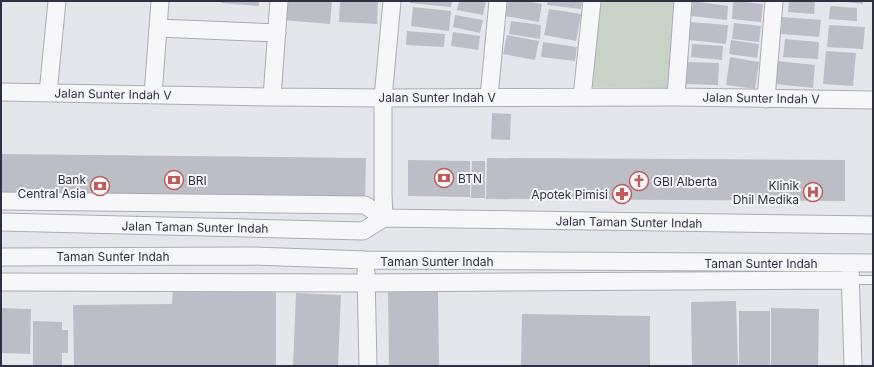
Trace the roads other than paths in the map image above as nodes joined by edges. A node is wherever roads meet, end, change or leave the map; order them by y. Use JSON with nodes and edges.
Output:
{"nodes":[{"id":1,"x":57,"y":1,"type":"edge"},
{"id":2,"x":160,"y":1,"type":"edge"},
{"id":3,"x":279,"y":1,"type":"edge"},
{"id":4,"x":392,"y":1,"type":"edge"},
{"id":5,"x":498,"y":1,"type":"edge"},
{"id":6,"x":592,"y":1,"type":"edge"},
{"id":7,"x":683,"y":1,"type":"edge"},
{"id":8,"x":774,"y":1,"type":"edge"},
{"id":9,"x":158,"y":28,"type":"junction"},
{"id":10,"x":277,"y":33,"type":"junction"},
{"id":11,"x":1,"y":92,"type":"edge"},
{"id":12,"x":48,"y":93,"type":"junction"},
{"id":13,"x":153,"y":95,"type":"junction"},
{"id":14,"x":582,"y":96,"type":"junction"},
{"id":15,"x":272,"y":97,"type":"junction"},
{"id":16,"x":676,"y":97,"type":"junction"},
{"id":17,"x":383,"y":98,"type":"junction"},
{"id":18,"x":488,"y":98,"type":"junction"},
{"id":19,"x":766,"y":99,"type":"junction"},
{"id":20,"x":873,"y":100,"type":"edge"},
{"id":21,"x":1,"y":201,"type":"edge"},
{"id":22,"x":125,"y":203,"type":"junction"},
{"id":23,"x":384,"y":218,"type":"junction"},
{"id":24,"x":873,"y":221,"type":"edge"},
{"id":25,"x":1,"y":222,"type":"edge"},
{"id":26,"x":125,"y":225,"type":"junction"},
{"id":27,"x":1,"y":256,"type":"edge"},
{"id":28,"x":366,"y":260,"type":"junction"},
{"id":29,"x":873,"y":264,"type":"edge"},
{"id":30,"x":850,"y":272,"type":"junction"},
{"id":31,"x":873,"y":280,"type":"edge"},
{"id":32,"x":1,"y":282,"type":"edge"},
{"id":33,"x":367,"y":283,"type":"junction"},
{"id":34,"x":368,"y":366,"type":"edge"},
{"id":35,"x":853,"y":366,"type":"edge"}],
"edges":[{"from":1,"to":12,"type":"street"},
{"from":2,"to":9,"type":"street"},
{"from":3,"to":10,"type":"street"},
{"from":4,"to":17,"type":"street"},
{"from":5,"to":18,"type":"street"},
{"from":6,"to":14,"type":"street"},
{"from":7,"to":16,"type":"street"},
{"from":8,"to":19,"type":"street"},
{"from":9,"to":10,"type":"street"},
{"from":9,"to":13,"type":"street"},
{"from":10,"to":15,"type":"street"},
{"from":11,"to":12,"type":"street","name":"Jalan Sunter Indah V"},
{"from":12,"to":13,"type":"street","name":"Jalan Sunter Indah V"},
{"from":13,"to":15,"type":"street","name":"Jalan Sunter Indah V"},
{"from":14,"to":16,"type":"street","name":"Jalan Sunter Indah V"},
{"from":14,"to":18,"type":"street","name":"Jalan Sunter Indah V"},
{"from":15,"to":17,"type":"street","name":"Jalan Sunter Indah V"},
{"from":16,"to":19,"type":"street","name":"Jalan Sunter Indah V"},
{"from":17,"to":18,"type":"street","name":"Jalan Sunter Indah V"},
{"from":17,"to":23,"type":"street"},
{"from":19,"to":20,"type":"street","name":"Jalan Sunter Indah V"},
{"from":21,"to":22,"type":"street","name":"Jalan Taman Sunter Indah"},
{"from":22,"to":23,"type":"street","name":"Jalan Taman Sunter Indah"},
{"from":22,"to":26,"type":"street"},
{"from":23,"to":24,"type":"street","name":"Jalan Taman Sunter Indah"},
{"from":23,"to":26,"type":"street","name":"Jalan Taman Sunter Indah"},
{"from":25,"to":26,"type":"street","name":"Jalan Taman Sunter Indah"},
{"from":27,"to":28,"type":"street","name":"Taman Sunter Indah"},
{"from":28,"to":30,"type":"street","name":"Taman Sunter Indah"},
{"from":28,"to":33,"type":"street"},
{"from":29,"to":30,"type":"street","name":"Taman Sunter Indah"},
{"from":30,"to":31,"type":"lane"},
{"from":30,"to":33,"type":"street"},
{"from":30,"to":35,"type":"street"},
{"from":32,"to":33,"type":"street"},
{"from":33,"to":34,"type":"street"}]}
